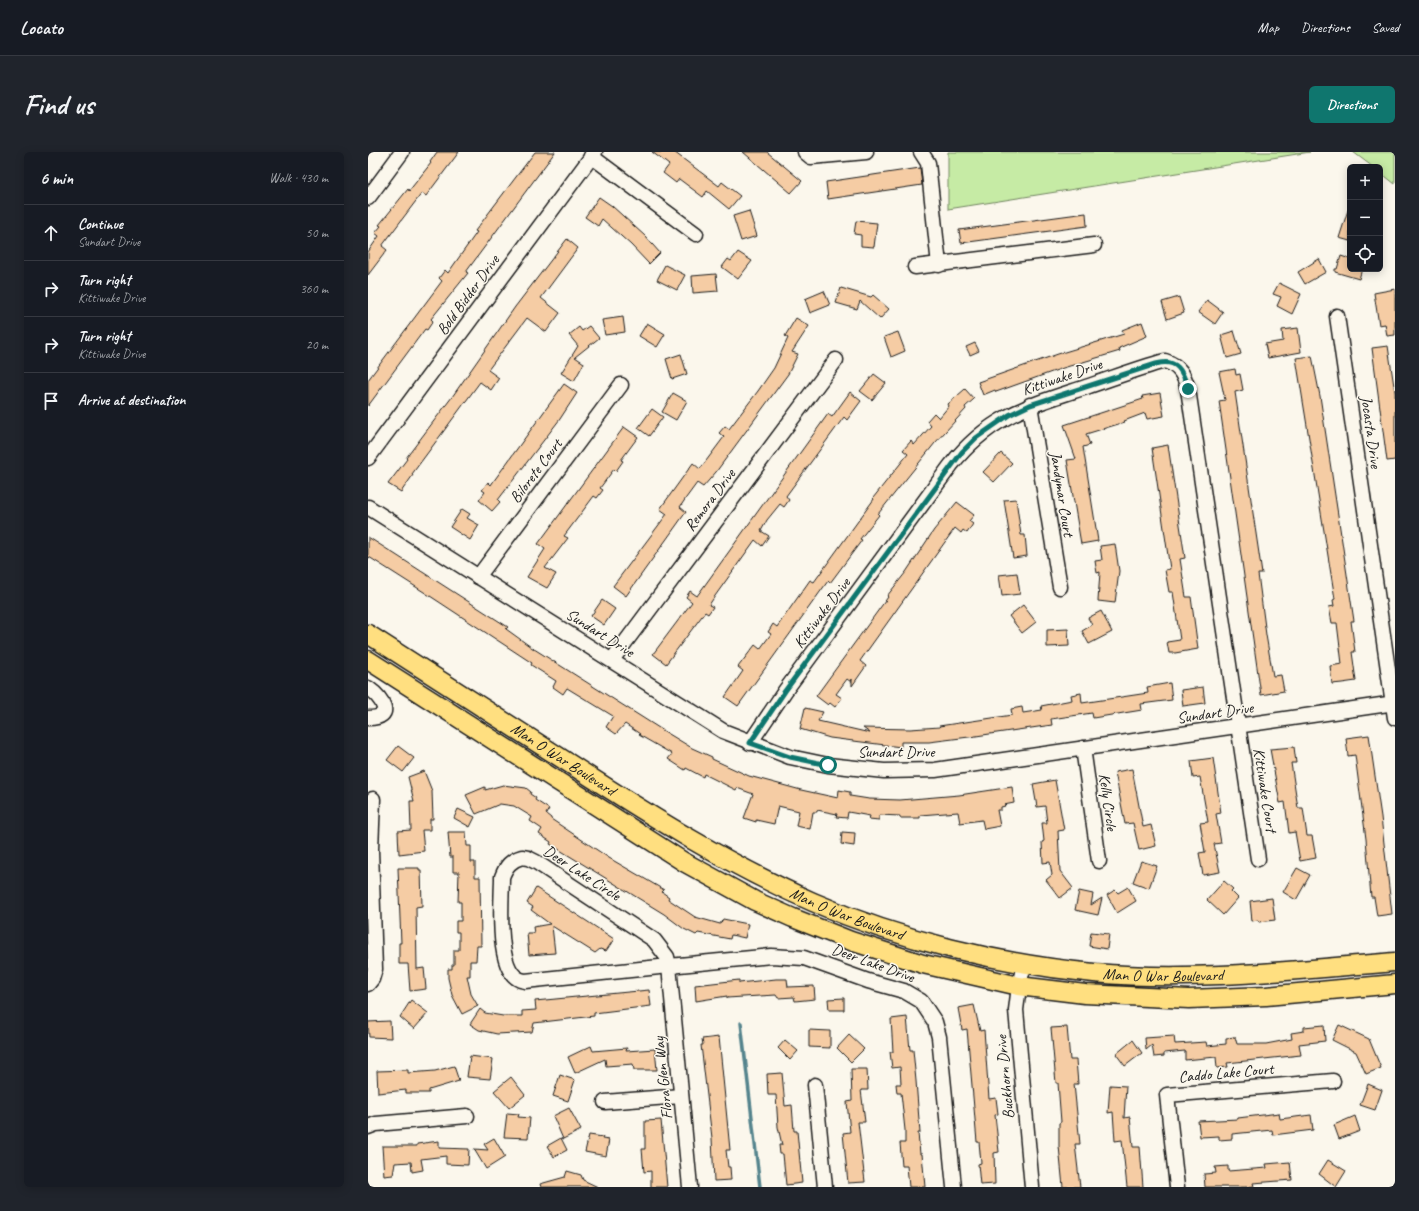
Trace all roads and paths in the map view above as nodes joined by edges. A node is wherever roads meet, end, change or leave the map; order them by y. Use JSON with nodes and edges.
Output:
{"nodes":[{"id":1,"x":402,"y":152,"type":"edge"},
{"id":2,"x":805,"y":152,"type":"edge"},
{"id":3,"x":866,"y":152,"type":"edge"},
{"id":4,"x":921,"y":152,"type":"edge"},
{"id":5,"x":593,"y":154,"type":"edge"},
{"id":6,"x":368,"y":198,"type":"edge"},
{"id":7,"x":696,"y":234,"type":"dead end"},
{"id":8,"x":1094,"y":245,"type":"dead end"},
{"id":9,"x":939,"y":265,"type":"junction"},
{"id":10,"x":915,"y":267,"type":"dead end"},
{"id":11,"x":1337,"y":316,"type":"dead end"},
{"id":12,"x":836,"y":360,"type":"dead end"},
{"id":13,"x":621,"y":386,"type":"dead end"},
{"id":14,"x":1030,"y":405,"type":"junction"},
{"id":15,"x":368,"y":458,"type":"edge"},
{"id":16,"x":368,"y":506,"type":"edge"},
{"id":17,"x":478,"y":577,"type":"junction"},
{"id":18,"x":1060,"y":587,"type":"dead end"},
{"id":19,"x":368,"y":634,"type":"edge"},
{"id":20,"x":368,"y":660,"type":"edge"},
{"id":21,"x":612,"y":660,"type":"junction"},
{"id":22,"x":368,"y":688,"type":"edge"},
{"id":23,"x":1394,"y":703,"type":"edge"},
{"id":24,"x":368,"y":718,"type":"edge"},
{"id":25,"x":1395,"y":718,"type":"edge"},
{"id":26,"x":1238,"y":727,"type":"junction"},
{"id":27,"x":750,"y":743,"type":"junction"},
{"id":28,"x":1083,"y":748,"type":"junction"},
{"id":29,"x":373,"y":799,"type":"dead end"},
{"id":30,"x":370,"y":850,"type":"edge"},
{"id":31,"x":1258,"y":859,"type":"dead end"},
{"id":32,"x":1099,"y":861,"type":"dead end"},
{"id":33,"x":1395,"y":962,"type":"edge"},
{"id":34,"x":1024,"y":964,"type":"junction"},
{"id":35,"x":669,"y":966,"type":"junction"},
{"id":36,"x":368,"y":984,"type":"edge"},
{"id":37,"x":1395,"y":984,"type":"edge"},
{"id":38,"x":1018,"y":986,"type":"junction"},
{"id":39,"x":1333,"y":1081,"type":"dead end"},
{"id":40,"x":815,"y":1084,"type":"dead end"},
{"id":41,"x":681,"y":1096,"type":"junction"},
{"id":42,"x":605,"y":1102,"type":"dead end"},
{"id":43,"x":467,"y":1116,"type":"dead end"},
{"id":44,"x":368,"y":1126,"type":"edge"},
{"id":45,"x":690,"y":1187,"type":"edge"},
{"id":46,"x":825,"y":1187,"type":"edge"},
{"id":47,"x":954,"y":1187,"type":"edge"},
{"id":48,"x":1032,"y":1187,"type":"edge"},
{"id":49,"x":1177,"y":1187,"type":"edge"}],
"edges":[{"from":1,"to":6,"type":"street"},
{"from":2,"to":3,"type":"street"},
{"from":4,"to":9,"type":"street"},
{"from":5,"to":7,"type":"street"},
{"from":5,"to":15,"type":"street","name":"Bold Bidder Drive"},
{"from":8,"to":9,"type":"street"},
{"from":9,"to":10,"type":"street"},
{"from":11,"to":23,"type":"street","name":"Jocasta Drive"},
{"from":12,"to":21,"type":"street","name":"Remora Drive"},
{"from":13,"to":17,"type":"street","name":"Bilorete Court"},
{"from":14,"to":18,"type":"street","name":"Jandymar Court"},
{"from":14,"to":26,"type":"street","name":"Kittiwake Drive"},
{"from":14,"to":27,"type":"street","name":"Kittiwake Drive"},
{"from":16,"to":17,"type":"street","name":"Sundart Drive"},
{"from":17,"to":21,"type":"street","name":"Sundart Drive"},
{"from":19,"to":34,"type":"main road","name":"Man O War Boulevard"},
{"from":20,"to":38,"type":"main road","name":"Man O War Boulevard"},
{"from":21,"to":27,"type":"street","name":"Sundart Drive"},
{"from":22,"to":24,"type":"street"},
{"from":23,"to":25,"type":"street","name":"Jocasta Drive"},
{"from":23,"to":26,"type":"street","name":"Sundart Drive"},
{"from":26,"to":28,"type":"street","name":"Sundart Drive"},
{"from":26,"to":31,"type":"street","name":"Kittiwake Court"},
{"from":27,"to":28,"type":"street","name":"Sundart Drive"},
{"from":28,"to":32,"type":"street","name":"Kelly Circle"},
{"from":29,"to":30,"type":"street"},
{"from":30,"to":36,"type":"street"},
{"from":33,"to":34,"type":"main road","name":"Man O War Boulevard"},
{"from":34,"to":38,"type":"street","name":"Buckhorn Drive"},
{"from":35,"to":35,"type":"street","name":"Deer Lake Circle"},
{"from":35,"to":41,"type":"street","name":"Flora Glen Way"},
{"from":35,"to":47,"type":"street","name":"Deer Lake Drive"},
{"from":37,"to":38,"type":"main road","name":"Man O War Boulevard"},
{"from":38,"to":48,"type":"street","name":"Buckhorn Drive"},
{"from":39,"to":49,"type":"street","name":"Caddo Lake Court"},
{"from":40,"to":46,"type":"street"},
{"from":41,"to":42,"type":"street"},
{"from":41,"to":45,"type":"street","name":"Flora Glen Way"},
{"from":43,"to":44,"type":"street"}]}
